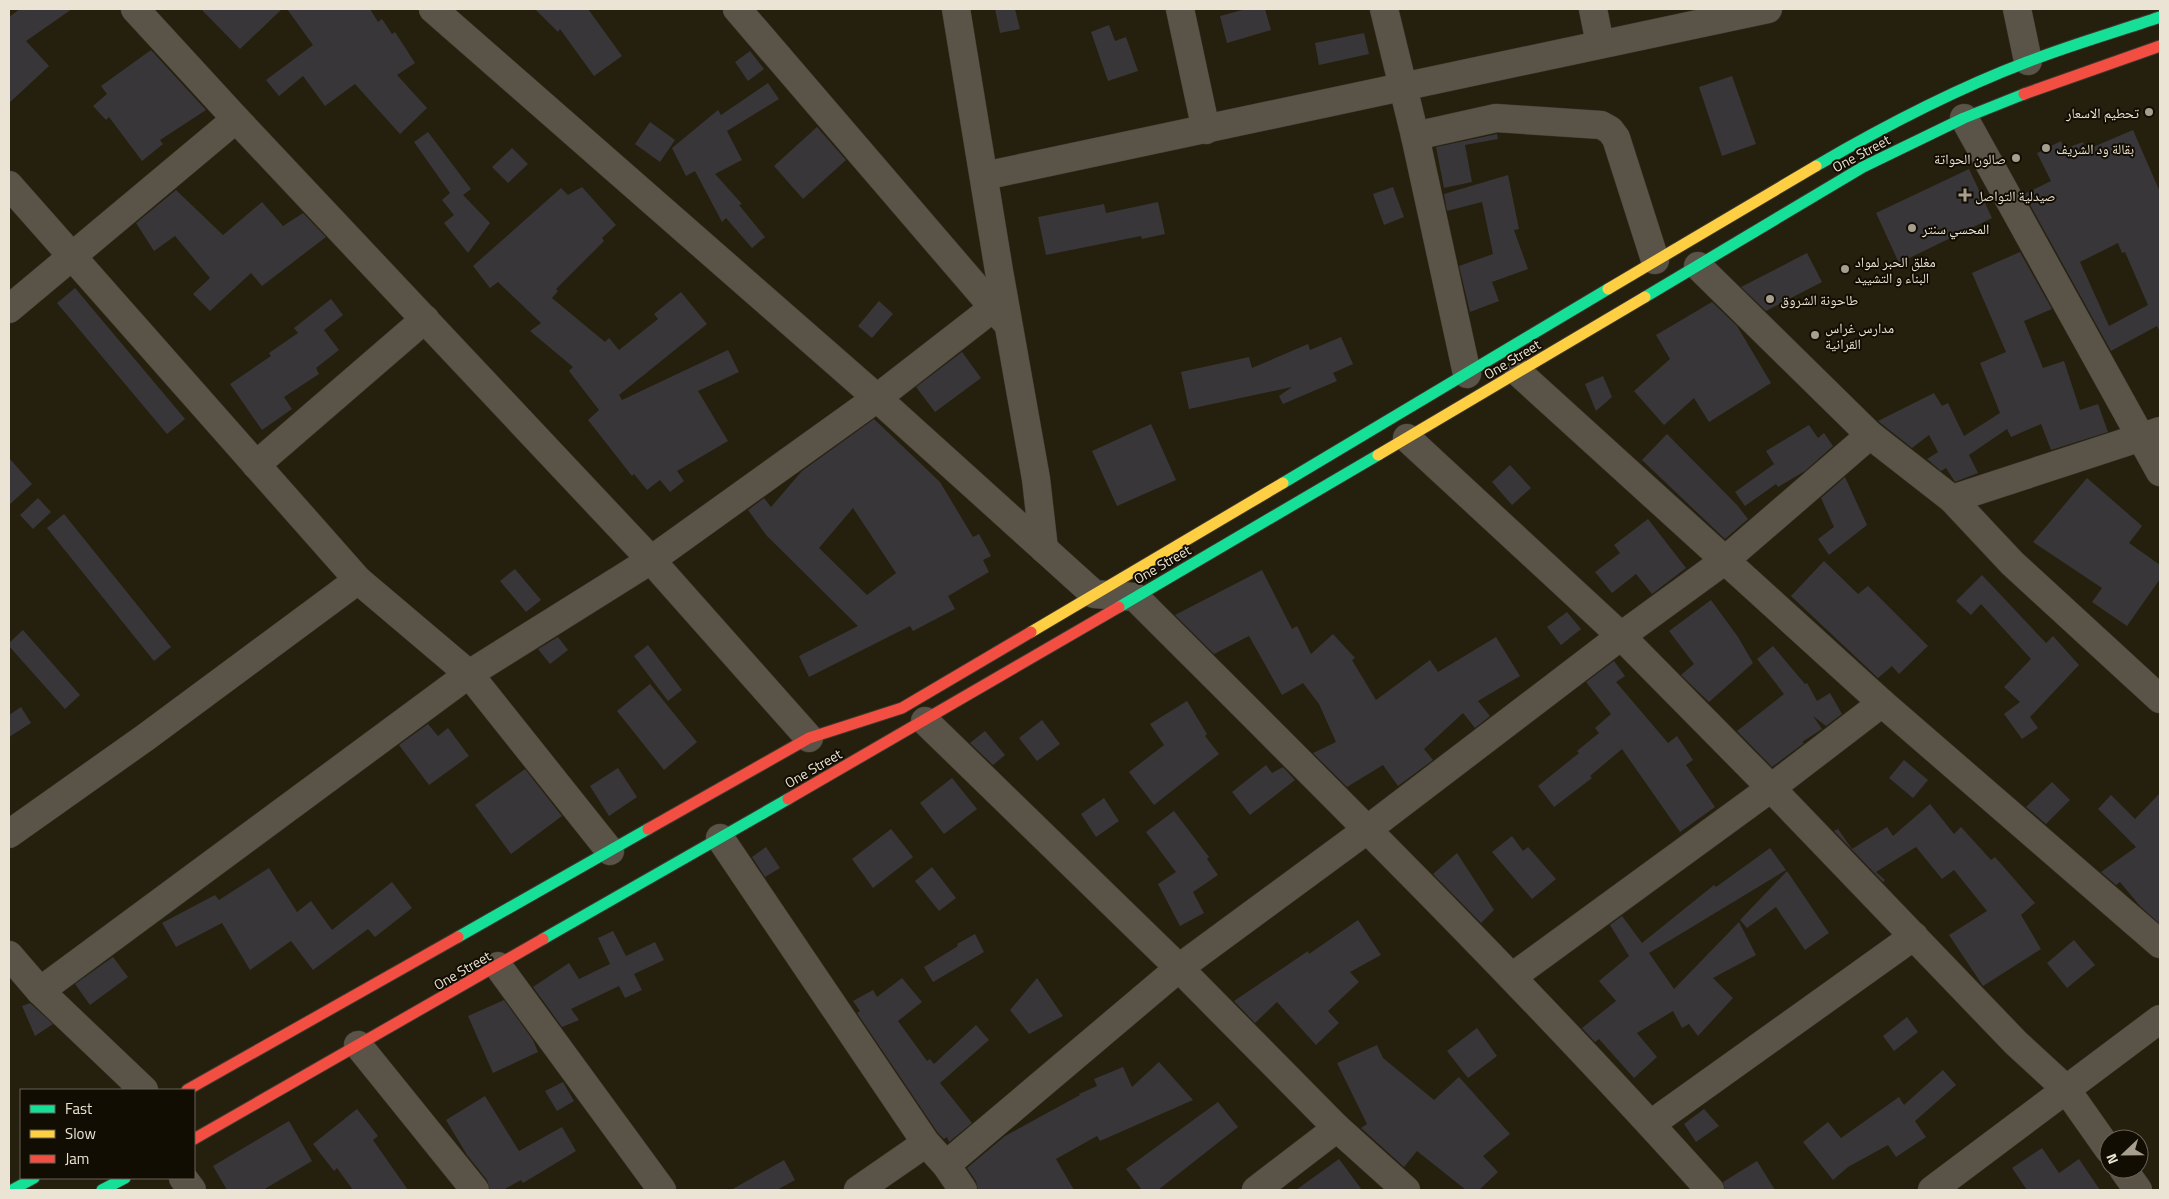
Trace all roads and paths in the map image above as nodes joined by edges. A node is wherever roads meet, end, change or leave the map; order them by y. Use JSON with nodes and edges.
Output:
{"nodes":[{"id":1,"x":135,"y":9,"type":"edge"},
{"id":2,"x":433,"y":9,"type":"edge"},
{"id":3,"x":737,"y":9,"type":"edge"},
{"id":4,"x":956,"y":9,"type":"edge"},
{"id":5,"x":1180,"y":9,"type":"edge"},
{"id":6,"x":1384,"y":9,"type":"edge"},
{"id":7,"x":1593,"y":9,"type":"edge"},
{"id":8,"x":1768,"y":9,"type":"edge"},
{"id":9,"x":2017,"y":9,"type":"edge"},
{"id":10,"x":2160,"y":17,"type":"edge"},
{"id":11,"x":1600,"y":44,"type":"junction"},
{"id":12,"x":2158,"y":51,"type":"edge"},
{"id":13,"x":2028,"y":61,"type":"junction"},
{"id":14,"x":1402,"y":88,"type":"junction"},
{"id":15,"x":1964,"y":118,"type":"junction"},
{"id":16,"x":236,"y":119,"type":"junction"},
{"id":17,"x":1206,"y":130,"type":"junction"},
{"id":18,"x":1415,"y":136,"type":"junction"},
{"id":19,"x":984,"y":176,"type":"junction"},
{"id":20,"x":9,"y":185,"type":"edge"},
{"id":21,"x":1700,"y":252,"type":"junction"},
{"id":22,"x":72,"y":255,"type":"junction"},
{"id":23,"x":1655,"y":260,"type":"junction"},
{"id":24,"x":9,"y":310,"type":"edge"},
{"id":25,"x":1001,"y":317,"type":"junction"},
{"id":26,"x":425,"y":320,"type":"junction"},
{"id":27,"x":1519,"y":373,"type":"junction"},
{"id":28,"x":1467,"y":374,"type":"junction"},
{"id":29,"x":877,"y":398,"type":"junction"},
{"id":30,"x":2151,"y":434,"type":"edge"},
{"id":31,"x":1870,"y":435,"type":"junction"},
{"id":32,"x":1407,"y":438,"type":"junction"},
{"id":33,"x":256,"y":465,"type":"junction"},
{"id":34,"x":2160,"y":472,"type":"edge"},
{"id":35,"x":1952,"y":499,"type":"junction"},
{"id":36,"x":1044,"y":549,"type":"junction"},
{"id":37,"x":651,"y":560,"type":"junction"},
{"id":38,"x":1724,"y":561,"type":"junction"},
{"id":39,"x":358,"y":580,"type":"junction"},
{"id":40,"x":1094,"y":594,"type":"junction"},
{"id":41,"x":1135,"y":597,"type":"junction"},
{"id":42,"x":1621,"y":636,"type":"junction"},
{"id":43,"x":469,"y":674,"type":"junction"},
{"id":44,"x":2160,"y":697,"type":"edge"},
{"id":45,"x":1882,"y":703,"type":"junction"},
{"id":46,"x":926,"y":721,"type":"junction"},
{"id":47,"x":809,"y":738,"type":"junction"},
{"id":48,"x":1771,"y":788,"type":"junction"},
{"id":49,"x":1368,"y":829,"type":"junction"},
{"id":50,"x":9,"y":834,"type":"edge"},
{"id":51,"x":720,"y":838,"type":"junction"},
{"id":52,"x":610,"y":851,"type":"junction"},
{"id":53,"x":1914,"y":936,"type":"junction"},
{"id":54,"x":2160,"y":944,"type":"edge"},
{"id":55,"x":9,"y":955,"type":"edge"},
{"id":56,"x":498,"y":966,"type":"junction"},
{"id":57,"x":1179,"y":968,"type":"junction"},
{"id":58,"x":1512,"y":977,"type":"junction"},
{"id":59,"x":40,"y":991,"type":"junction"},
{"id":60,"x":2160,"y":1019,"type":"edge"},
{"id":61,"x":358,"y":1045,"type":"junction"},
{"id":62,"x":143,"y":1089,"type":"edge"},
{"id":63,"x":189,"y":1089,"type":"edge"},
{"id":64,"x":2066,"y":1089,"type":"junction"},
{"id":65,"x":1651,"y":1124,"type":"junction"},
{"id":66,"x":1338,"y":1128,"type":"junction"},
{"id":67,"x":2099,"y":1136,"type":"edge"},
{"id":68,"x":195,"y":1138,"type":"edge"},
{"id":69,"x":926,"y":1143,"type":"junction"},
{"id":70,"x":946,"y":1165,"type":"junction"},
{"id":71,"x":32,"y":1179,"type":"edge"},
{"id":72,"x":123,"y":1179,"type":"edge"},
{"id":73,"x":183,"y":1179,"type":"edge"},
{"id":74,"x":2130,"y":1179,"type":"edge"},
{"id":75,"x":12,"y":1190,"type":"edge"},
{"id":76,"x":102,"y":1190,"type":"edge"},
{"id":77,"x":192,"y":1190,"type":"edge"},
{"id":78,"x":475,"y":1190,"type":"edge"},
{"id":79,"x":662,"y":1190,"type":"edge"},
{"id":80,"x":858,"y":1190,"type":"edge"},
{"id":81,"x":963,"y":1190,"type":"edge"},
{"id":82,"x":1256,"y":1190,"type":"edge"},
{"id":83,"x":1406,"y":1190,"type":"edge"},
{"id":84,"x":1710,"y":1190,"type":"edge"},
{"id":85,"x":1932,"y":1190,"type":"edge"},
{"id":86,"x":2138,"y":1190,"type":"edge"}],
"edges":[{"from":1,"to":16,"type":"street"},
{"from":2,"to":29,"type":"street"},
{"from":3,"to":25,"type":"street"},
{"from":4,"to":19,"type":"street"},
{"from":5,"to":17,"type":"street"},
{"from":6,"to":14,"type":"street"},
{"from":7,"to":11,"type":"street"},
{"from":8,"to":11,"type":"street"},
{"from":9,"to":13,"type":"street"},
{"from":10,"to":13,"type":"street","name":"One Street"},
{"from":11,"to":14,"type":"street"},
{"from":12,"to":15,"type":"street","name":"One Street"},
{"from":13,"to":21,"type":"street","name":"One Street"},
{"from":14,"to":17,"type":"street"},
{"from":14,"to":18,"type":"street"},
{"from":15,"to":21,"type":"street","name":"One Street"},
{"from":15,"to":30,"type":"street"},
{"from":16,"to":22,"type":"street"},
{"from":16,"to":26,"type":"street"},
{"from":17,"to":19,"type":"street"},
{"from":18,"to":23,"type":"street"},
{"from":18,"to":28,"type":"street"},
{"from":19,"to":25,"type":"street"},
{"from":20,"to":22,"type":"street"},
{"from":21,"to":23,"type":"street","name":"One Street"},
{"from":21,"to":27,"type":"street","name":"One Street"},
{"from":21,"to":31,"type":"street"},
{"from":22,"to":24,"type":"street"},
{"from":22,"to":33,"type":"street"},
{"from":23,"to":28,"type":"street","name":"One Street"},
{"from":25,"to":29,"type":"street"},
{"from":25,"to":36,"type":"street"},
{"from":26,"to":33,"type":"street"},
{"from":26,"to":37,"type":"street"},
{"from":27,"to":32,"type":"street","name":"One Street"},
{"from":27,"to":38,"type":"street"},
{"from":28,"to":40,"type":"street","name":"One Street"},
{"from":29,"to":36,"type":"street"},
{"from":29,"to":37,"type":"street"},
{"from":30,"to":34,"type":"street"},
{"from":30,"to":35,"type":"street"},
{"from":31,"to":35,"type":"street"},
{"from":31,"to":38,"type":"street"},
{"from":32,"to":41,"type":"street","name":"One Street"},
{"from":32,"to":42,"type":"street"},
{"from":33,"to":39,"type":"street"},
{"from":35,"to":44,"type":"street"},
{"from":36,"to":40,"type":"street"},
{"from":37,"to":43,"type":"street"},
{"from":37,"to":47,"type":"street"},
{"from":38,"to":42,"type":"street"},
{"from":38,"to":45,"type":"street"},
{"from":39,"to":43,"type":"street"},
{"from":39,"to":50,"type":"street"},
{"from":40,"to":41,"type":"street"},
{"from":40,"to":47,"type":"street","name":"One Street"},
{"from":41,"to":46,"type":"street","name":"One Street"},
{"from":41,"to":49,"type":"street"},
{"from":42,"to":48,"type":"street"},
{"from":42,"to":49,"type":"street"},
{"from":43,"to":52,"type":"street"},
{"from":43,"to":59,"type":"street"},
{"from":45,"to":48,"type":"street"},
{"from":45,"to":54,"type":"street"},
{"from":46,"to":51,"type":"street","name":"One Street"},
{"from":46,"to":57,"type":"street"},
{"from":47,"to":52,"type":"street","name":"One Street"},
{"from":48,"to":53,"type":"street"},
{"from":48,"to":58,"type":"street"},
{"from":49,"to":57,"type":"street"},
{"from":49,"to":58,"type":"street"},
{"from":51,"to":56,"type":"street","name":"One Street"},
{"from":51,"to":69,"type":"street"},
{"from":52,"to":63,"type":"street","name":"One Street"},
{"from":53,"to":64,"type":"street"},
{"from":53,"to":65,"type":"street"},
{"from":55,"to":59,"type":"street"},
{"from":56,"to":61,"type":"street","name":"One Street"},
{"from":56,"to":79,"type":"street"},
{"from":57,"to":66,"type":"street"},
{"from":57,"to":70,"type":"street"},
{"from":58,"to":65,"type":"street"},
{"from":59,"to":62,"type":"street"},
{"from":60,"to":64,"type":"street"},
{"from":61,"to":68,"type":"street","name":"One Street"},
{"from":61,"to":78,"type":"street"},
{"from":64,"to":67,"type":"street"},
{"from":64,"to":85,"type":"street"},
{"from":65,"to":84,"type":"street"},
{"from":66,"to":82,"type":"street"},
{"from":66,"to":83,"type":"street"},
{"from":69,"to":70,"type":"street"},
{"from":69,"to":80,"type":"street"},
{"from":70,"to":81,"type":"street"},
{"from":71,"to":75,"type":"street"},
{"from":72,"to":76,"type":"street"},
{"from":73,"to":77,"type":"street"},
{"from":74,"to":86,"type":"street"}]}
